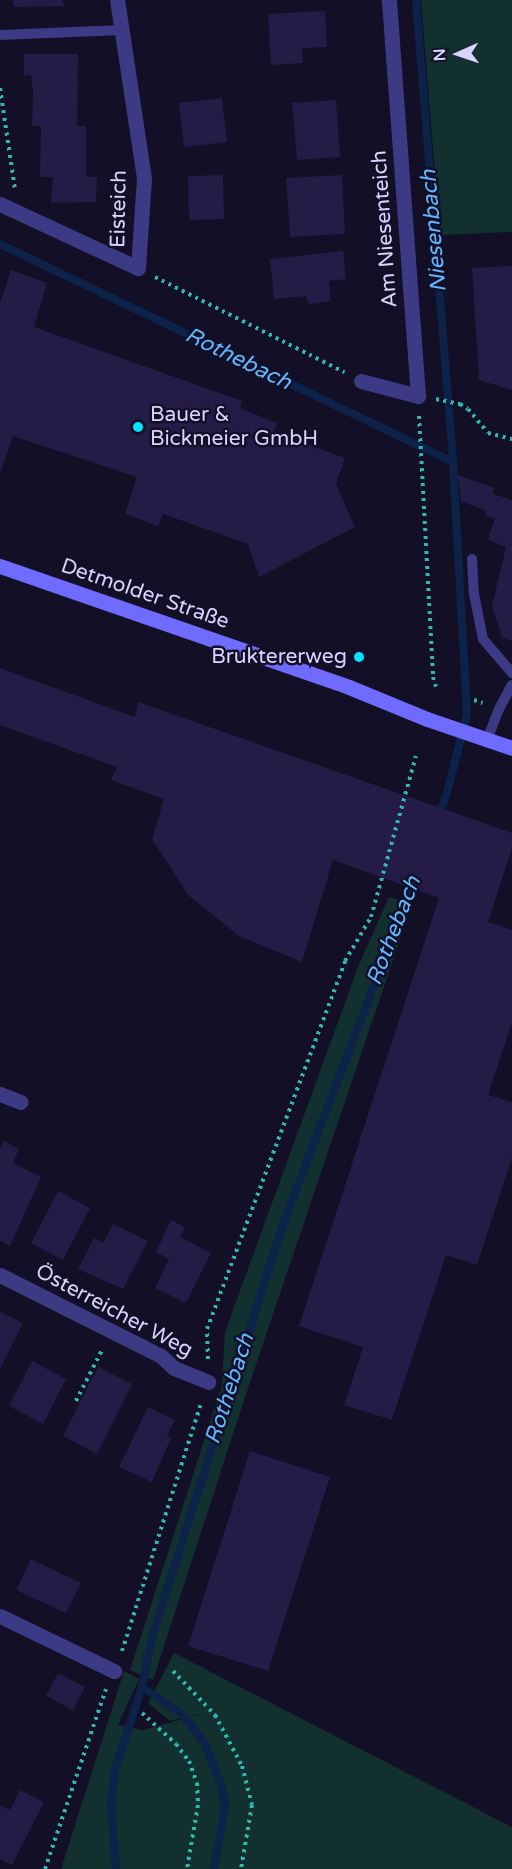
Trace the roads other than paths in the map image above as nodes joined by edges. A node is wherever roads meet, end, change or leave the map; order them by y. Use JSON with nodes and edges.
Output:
{"nodes":[{"id":1,"x":117,"y":0,"type":"edge"},
{"id":2,"x":389,"y":0,"type":"edge"},
{"id":3,"x":122,"y":30,"type":"junction"},
{"id":4,"x":0,"y":35,"type":"edge"},
{"id":5,"x":0,"y":204,"type":"edge"},
{"id":6,"x":361,"y":381,"type":"road end"},
{"id":7,"x":472,"y":559,"type":"dead end"},
{"id":8,"x":0,"y":566,"type":"edge"},
{"id":9,"x":512,"y":673,"type":"edge"},
{"id":10,"x":512,"y":685,"type":"edge"},
{"id":11,"x":488,"y":740,"type":"junction"},
{"id":12,"x":512,"y":748,"type":"edge"},
{"id":13,"x":0,"y":1094,"type":"edge"},
{"id":14,"x":21,"y":1102,"type":"dead end"},
{"id":15,"x":0,"y":1275,"type":"edge"},
{"id":16,"x":208,"y":1382,"type":"road end"},
{"id":17,"x":0,"y":1616,"type":"edge"},
{"id":18,"x":114,"y":1671,"type":"dead end"}],
"edges":[{"from":1,"to":3,"type":"street","name":"Eisteich"},
{"from":2,"to":6,"type":"street","name":"Am Niesenteich"},
{"from":3,"to":4,"type":"lane"},
{"from":3,"to":5,"type":"street","name":"Eisteich"},
{"from":7,"to":9,"type":"lane"},
{"from":8,"to":11,"type":"main road","name":"Detmolder Straße"},
{"from":10,"to":11,"type":"lane"},
{"from":11,"to":12,"type":"main road","name":"Detmolder Straße"},
{"from":13,"to":14,"type":"street"},
{"from":15,"to":16,"type":"street","name":"Österreicher Weg"},
{"from":17,"to":18,"type":"street"}]}
